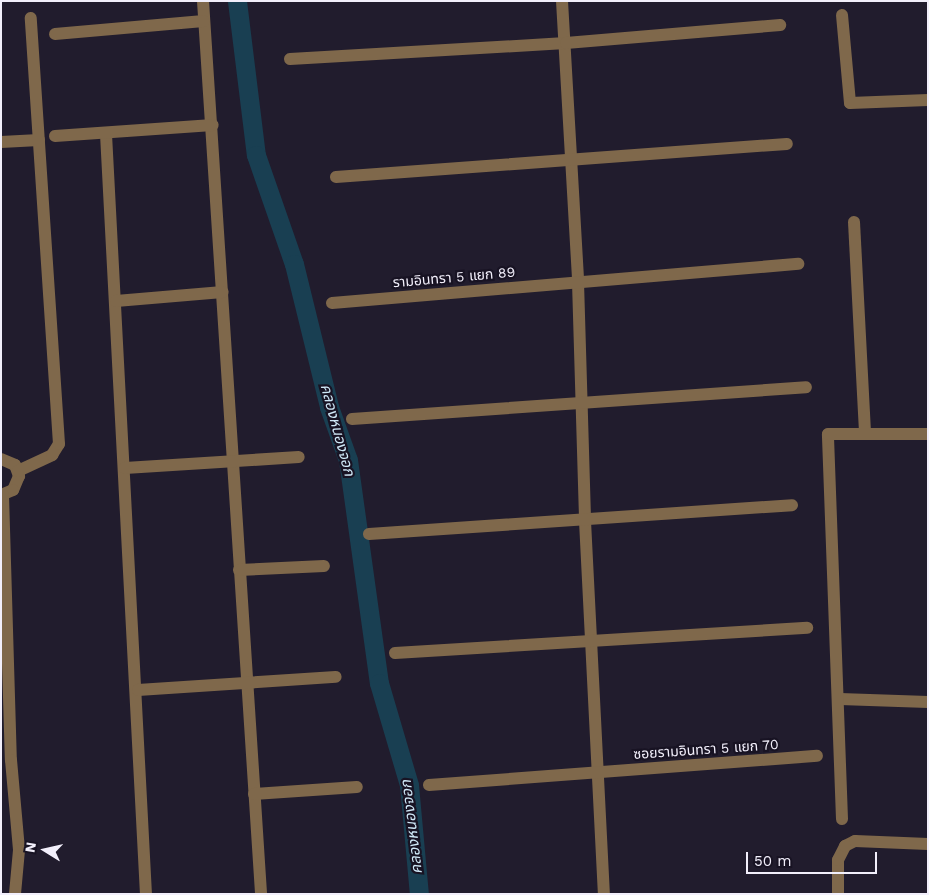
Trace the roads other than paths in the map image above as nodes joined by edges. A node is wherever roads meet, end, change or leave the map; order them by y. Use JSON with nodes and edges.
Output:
{"nodes":[{"id":1,"x":203,"y":1,"type":"edge"},
{"id":2,"x":562,"y":1,"type":"edge"},
{"id":3,"x":842,"y":15,"type":"dead end"},
{"id":4,"x":31,"y":18,"type":"dead end"},
{"id":5,"x":202,"y":21,"type":"junction"},
{"id":6,"x":780,"y":25,"type":"dead end"},
{"id":7,"x":55,"y":34,"type":"dead end"},
{"id":8,"x":566,"y":43,"type":"junction"},
{"id":9,"x":290,"y":59,"type":"dead end"},
{"id":10,"x":928,"y":100,"type":"edge"},
{"id":11,"x":214,"y":125,"type":"junction"},
{"id":12,"x":106,"y":134,"type":"junction"},
{"id":13,"x":55,"y":136,"type":"dead end"},
{"id":14,"x":39,"y":140,"type":"junction"},
{"id":15,"x":1,"y":142,"type":"edge"},
{"id":16,"x":787,"y":144,"type":"dead end"},
{"id":17,"x":572,"y":160,"type":"junction"},
{"id":18,"x":336,"y":177,"type":"dead end"},
{"id":19,"x":854,"y":222,"type":"dead end"},
{"id":20,"x":798,"y":264,"type":"dead end"},
{"id":21,"x":578,"y":282,"type":"junction"},
{"id":22,"x":223,"y":292,"type":"junction"},
{"id":23,"x":116,"y":301,"type":"junction"},
{"id":24,"x":332,"y":303,"type":"dead end"},
{"id":25,"x":806,"y":387,"type":"dead end"},
{"id":26,"x":582,"y":401,"type":"junction"},
{"id":27,"x":352,"y":419,"type":"dead end"},
{"id":28,"x":865,"y":434,"type":"junction"},
{"id":29,"x":928,"y":434,"type":"edge"},
{"id":30,"x":300,"y":458,"type":"dead end"},
{"id":31,"x":1,"y":459,"type":"edge"},
{"id":32,"x":233,"y":462,"type":"junction"},
{"id":33,"x":125,"y":468,"type":"junction"},
{"id":34,"x":18,"y":471,"type":"junction"},
{"id":35,"x":2,"y":495,"type":"edge"},
{"id":36,"x":792,"y":505,"type":"dead end"},
{"id":37,"x":585,"y":521,"type":"junction"},
{"id":38,"x":369,"y":534,"type":"dead end"},
{"id":39,"x":324,"y":566,"type":"dead end"},
{"id":40,"x":239,"y":570,"type":"junction"},
{"id":41,"x":807,"y":628,"type":"dead end"},
{"id":42,"x":590,"y":642,"type":"junction"},
{"id":43,"x":395,"y":653,"type":"dead end"},
{"id":44,"x":336,"y":677,"type":"dead end"},
{"id":45,"x":246,"y":683,"type":"junction"},
{"id":46,"x":138,"y":690,"type":"junction"},
{"id":47,"x":840,"y":699,"type":"junction"},
{"id":48,"x":928,"y":702,"type":"edge"},
{"id":49,"x":817,"y":756,"type":"dead end"},
{"id":50,"x":6,"y":760,"type":"edge"},
{"id":51,"x":597,"y":773,"type":"junction"},
{"id":52,"x":429,"y":785,"type":"dead end"},
{"id":53,"x":357,"y":787,"type":"dead end"},
{"id":54,"x":254,"y":794,"type":"junction"},
{"id":55,"x":842,"y":819,"type":"dead end"},
{"id":56,"x":928,"y":844,"type":"edge"},
{"id":57,"x":15,"y":894,"type":"edge"},
{"id":58,"x":146,"y":894,"type":"edge"},
{"id":59,"x":260,"y":894,"type":"edge"},
{"id":60,"x":604,"y":894,"type":"edge"},
{"id":61,"x":838,"y":894,"type":"edge"}],
"edges":[{"from":1,"to":5,"type":"street"},
{"from":2,"to":8,"type":"street"},
{"from":3,"to":10,"type":"street"},
{"from":4,"to":14,"type":"street"},
{"from":5,"to":7,"type":"street"},
{"from":5,"to":11,"type":"street"},
{"from":6,"to":8,"type":"street"},
{"from":8,"to":9,"type":"street"},
{"from":8,"to":17,"type":"street"},
{"from":11,"to":12,"type":"street"},
{"from":11,"to":22,"type":"street"},
{"from":12,"to":13,"type":"street"},
{"from":12,"to":23,"type":"street"},
{"from":14,"to":15,"type":"street"},
{"from":14,"to":34,"type":"street"},
{"from":16,"to":17,"type":"street"},
{"from":17,"to":18,"type":"street"},
{"from":17,"to":21,"type":"street"},
{"from":19,"to":28,"type":"street"},
{"from":20,"to":21,"type":"street","name":"รามอินทรา 5 แยก 89"},
{"from":21,"to":24,"type":"street","name":"รามอินทรา 5 แยก 89"},
{"from":21,"to":26,"type":"street"},
{"from":22,"to":23,"type":"street"},
{"from":22,"to":32,"type":"street"},
{"from":23,"to":33,"type":"street"},
{"from":25,"to":26,"type":"street"},
{"from":26,"to":27,"type":"street"},
{"from":26,"to":37,"type":"street"},
{"from":28,"to":29,"type":"street"},
{"from":28,"to":47,"type":"street"},
{"from":30,"to":32,"type":"street"},
{"from":31,"to":34,"type":"street"},
{"from":32,"to":33,"type":"street"},
{"from":32,"to":40,"type":"street"},
{"from":33,"to":46,"type":"street"},
{"from":34,"to":35,"type":"street"},
{"from":35,"to":50,"type":"street"},
{"from":36,"to":37,"type":"street"},
{"from":37,"to":38,"type":"street"},
{"from":37,"to":42,"type":"street"},
{"from":39,"to":40,"type":"street"},
{"from":40,"to":45,"type":"street"},
{"from":41,"to":42,"type":"street"},
{"from":42,"to":43,"type":"street"},
{"from":42,"to":51,"type":"street"},
{"from":44,"to":45,"type":"street"},
{"from":45,"to":46,"type":"street"},
{"from":45,"to":54,"type":"street"},
{"from":46,"to":58,"type":"street"},
{"from":47,"to":48,"type":"street"},
{"from":47,"to":55,"type":"street"},
{"from":49,"to":51,"type":"street","name":"ซอยรามอินทรา 5 แยก 70"},
{"from":50,"to":57,"type":"street"},
{"from":51,"to":52,"type":"street","name":"ซอยรามอินทรา 5 แยก 70"},
{"from":51,"to":60,"type":"street"},
{"from":53,"to":54,"type":"street"},
{"from":54,"to":59,"type":"street"},
{"from":56,"to":61,"type":"street"}]}
